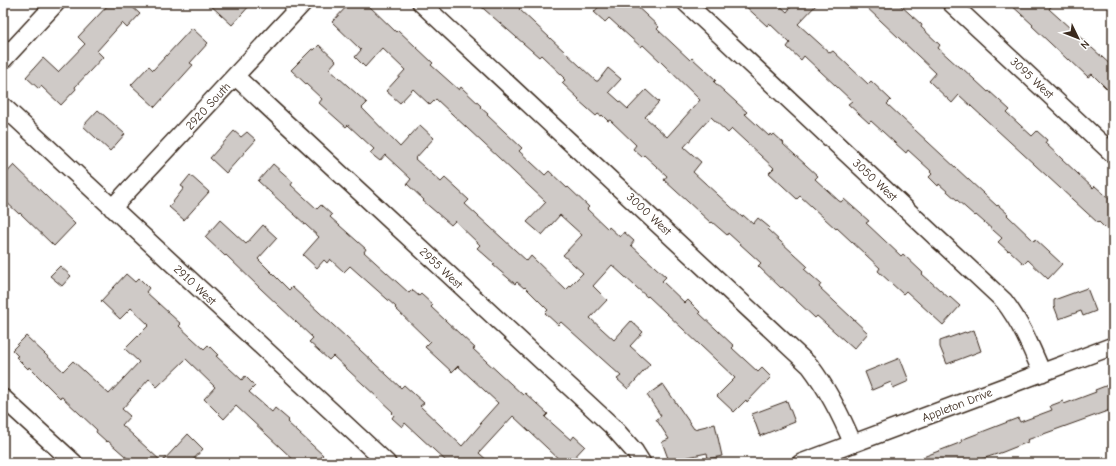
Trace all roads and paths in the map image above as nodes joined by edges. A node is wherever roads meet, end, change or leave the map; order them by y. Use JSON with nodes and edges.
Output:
{"nodes":[{"id":1,"x":56,"y":3,"type":"edge"},
{"id":2,"x":303,"y":3,"type":"edge"},
{"id":3,"x":421,"y":3,"type":"edge"},
{"id":4,"x":686,"y":3,"type":"edge"},
{"id":5,"x":951,"y":3,"type":"edge"},
{"id":6,"x":3,"y":60,"type":"edge"},
{"id":7,"x":235,"y":76,"type":"junction"},
{"id":8,"x":3,"y":106,"type":"edge"},
{"id":9,"x":1113,"y":154,"type":"edge"},
{"id":10,"x":112,"y":208,"type":"junction"},
{"id":11,"x":1113,"y":346,"type":"edge"},
{"id":12,"x":1042,"y":373,"type":"junction"},
{"id":13,"x":3,"y":398,"type":"edge"},
{"id":14,"x":853,"y":444,"type":"junction"},
{"id":15,"x":74,"y":463,"type":"edge"},
{"id":16,"x":387,"y":463,"type":"edge"},
{"id":17,"x":642,"y":463,"type":"edge"},
{"id":18,"x":801,"y":463,"type":"edge"}],
"edges":[{"from":1,"to":6,"type":"street"},
{"from":2,"to":7,"type":"street","name":"2920 South"},
{"from":3,"to":14,"type":"street","name":"3000 West"},
{"from":4,"to":12,"type":"street","name":"3050 West"},
{"from":5,"to":9,"type":"street","name":"3095 West"},
{"from":7,"to":10,"type":"street","name":"2920 South"},
{"from":7,"to":17,"type":"street","name":"2955 West"},
{"from":8,"to":10,"type":"street","name":"2910 West"},
{"from":10,"to":16,"type":"street","name":"2910 West"},
{"from":11,"to":12,"type":"street","name":"Appleton Drive"},
{"from":12,"to":14,"type":"street","name":"Appleton Drive"},
{"from":13,"to":15,"type":"street"},
{"from":14,"to":18,"type":"street","name":"Appleton Drive"}]}
